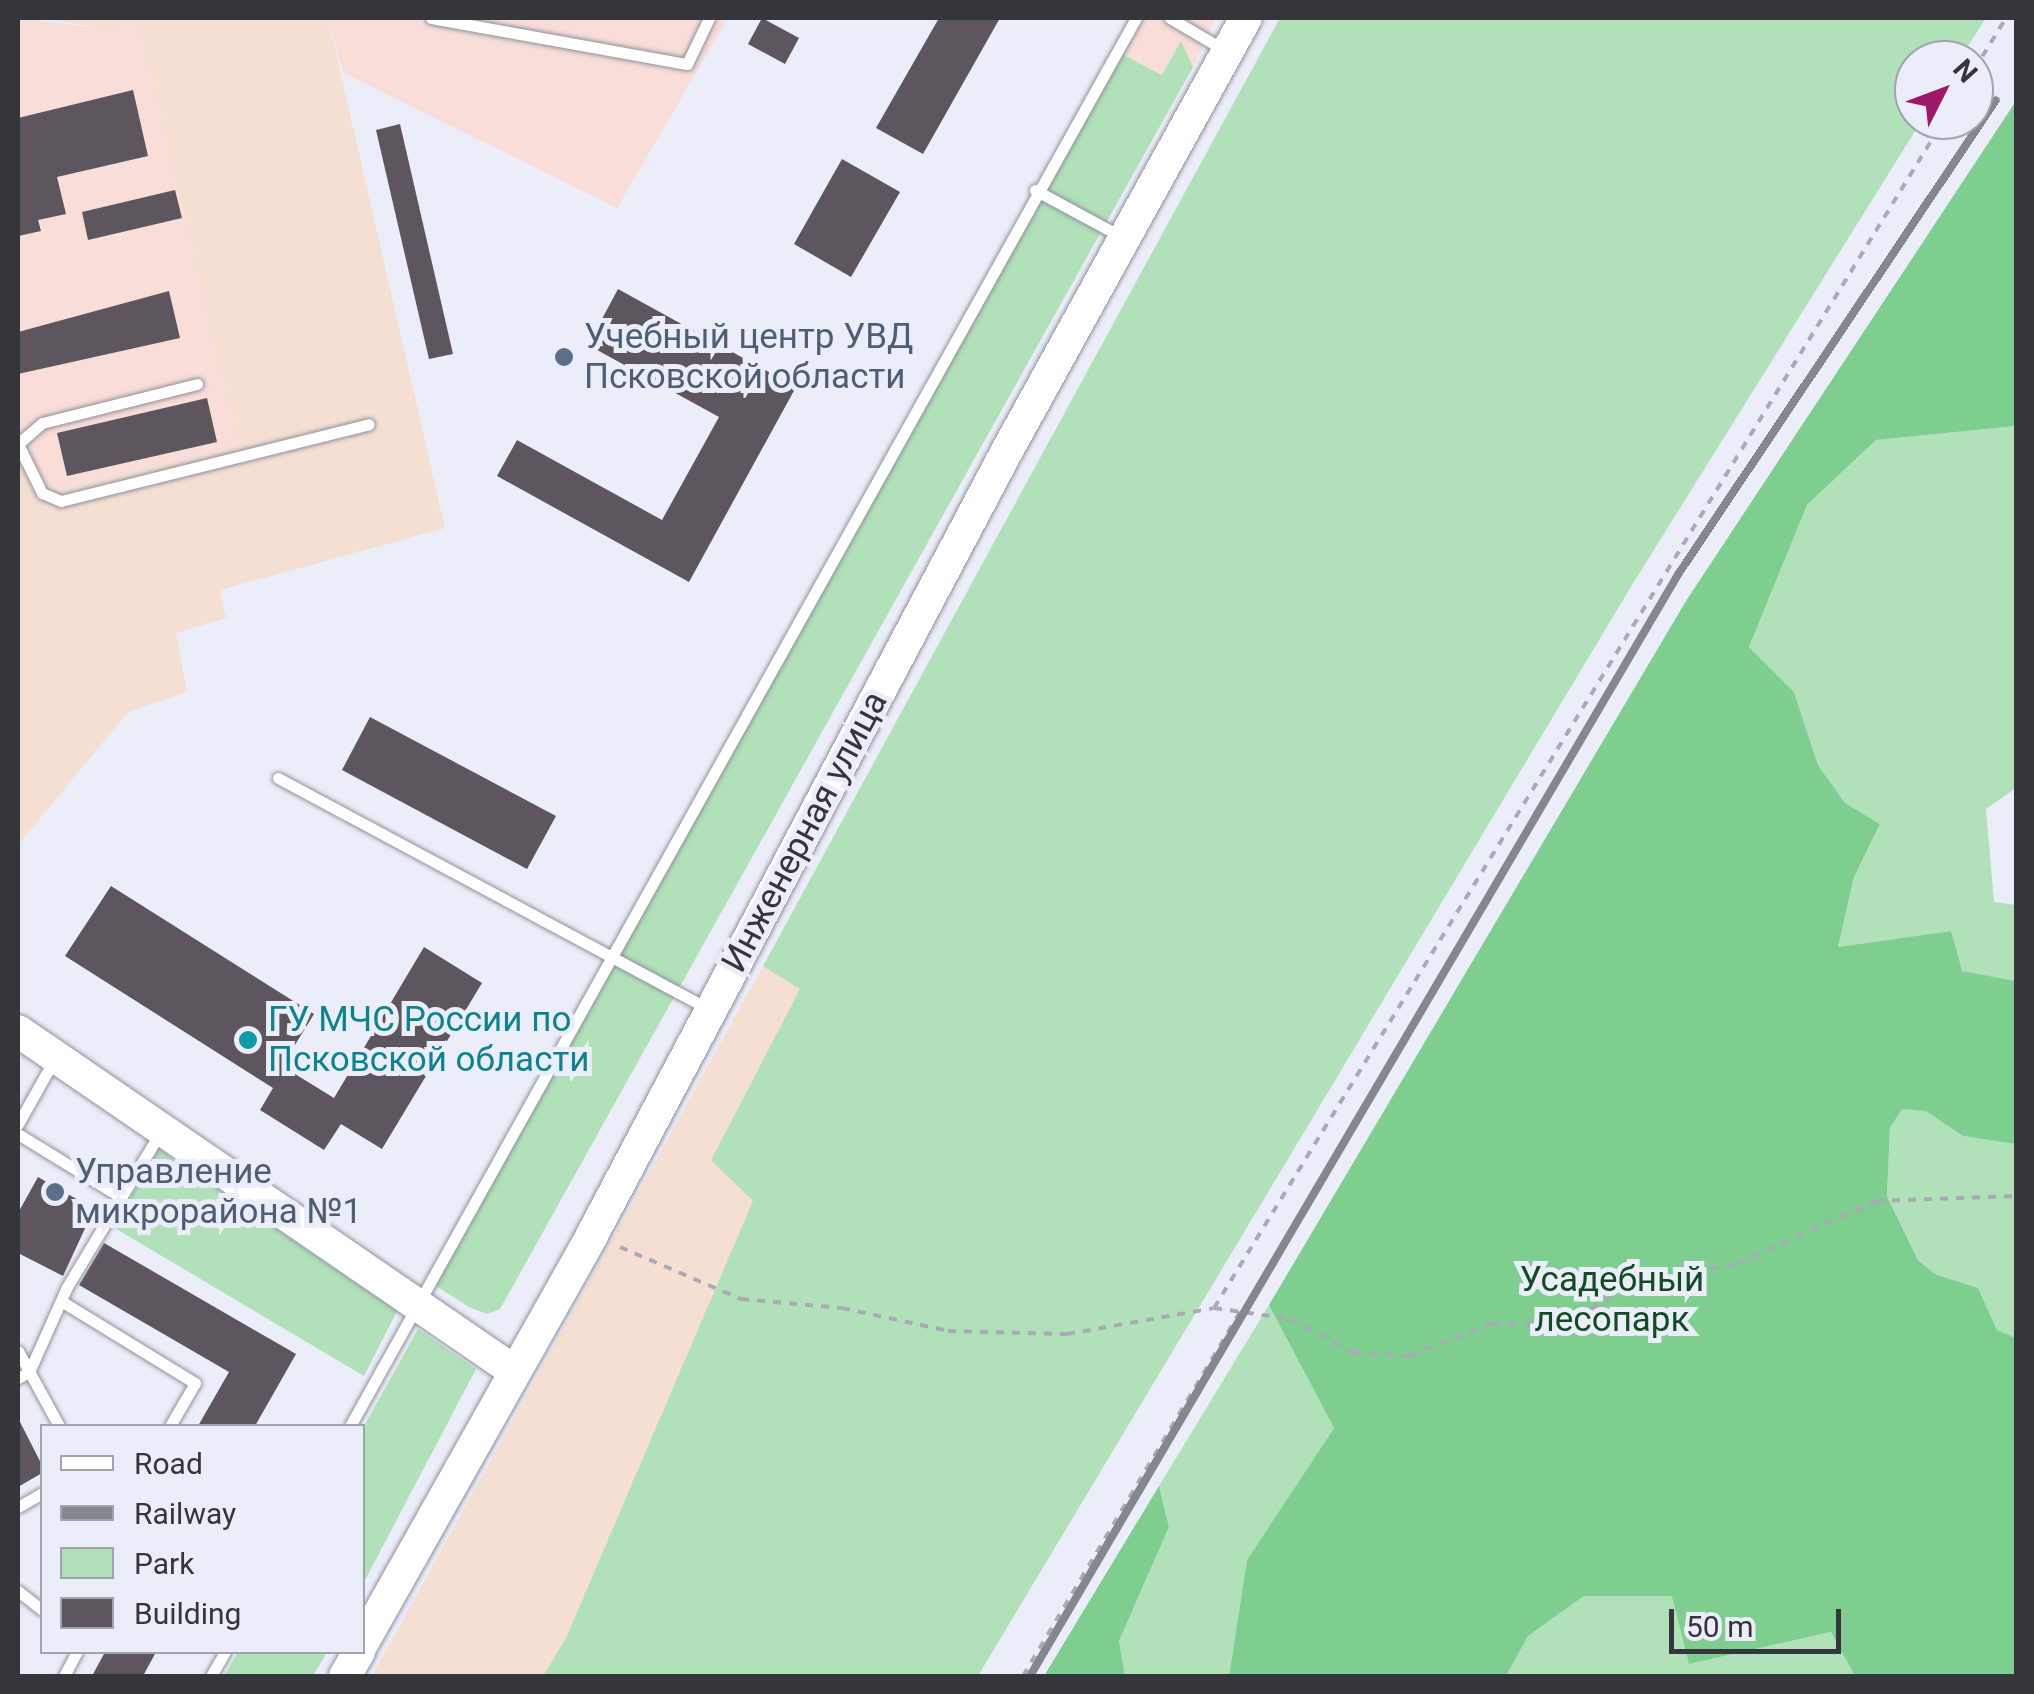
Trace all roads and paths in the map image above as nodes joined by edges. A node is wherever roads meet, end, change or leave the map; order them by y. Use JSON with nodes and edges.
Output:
{"nodes":[{"id":1,"x":431,"y":18,"type":"edge"},
{"id":2,"x":710,"y":18,"type":"edge"},
{"id":3,"x":1136,"y":18,"type":"edge"},
{"id":4,"x":1170,"y":18,"type":"edge"},
{"id":5,"x":1246,"y":18,"type":"edge"},
{"id":6,"x":2006,"y":18,"type":"edge"},
{"id":7,"x":1992,"y":40,"type":"edge"},
{"id":8,"x":1227,"y":52,"type":"junction"},
{"id":9,"x":1932,"y":140,"type":"edge"},
{"id":10,"x":1035,"y":190,"type":"junction"},
{"id":11,"x":1124,"y":238,"type":"junction"},
{"id":12,"x":196,"y":384,"type":"dead end"},
{"id":13,"x":368,"y":424,"type":"dead end"},
{"id":14,"x":18,"y":444,"type":"edge"},
{"id":15,"x":278,"y":778,"type":"dead end"},
{"id":16,"x":612,"y":956,"type":"junction"},
{"id":17,"x":710,"y":1009,"type":"junction"},
{"id":18,"x":18,"y":1032,"type":"edge"},
{"id":19,"x":54,"y":1058,"type":"junction"},
{"id":20,"x":22,"y":1106,"type":"edge"},
{"id":21,"x":18,"y":1124,"type":"edge"},
{"id":22,"x":160,"y":1132,"type":"junction"},
{"id":23,"x":18,"y":1134,"type":"edge"},
{"id":24,"x":2016,"y":1196,"type":"edge"},
{"id":25,"x":121,"y":1197,"type":"junction"},
{"id":26,"x":592,"y":1235,"type":"junction"},
{"id":27,"x":61,"y":1301,"type":"junction"},
{"id":28,"x":418,"y":1306,"type":"junction"},
{"id":29,"x":1214,"y":1308,"type":"junction"},
{"id":30,"x":1240,"y":1312,"type":"junction"},
{"id":31,"x":18,"y":1351,"type":"edge"},
{"id":32,"x":514,"y":1371,"type":"junction"},
{"id":33,"x":23,"y":1375,"type":"edge"},
{"id":34,"x":58,"y":1424,"type":"edge"},
{"id":35,"x":171,"y":1424,"type":"edge"},
{"id":36,"x":351,"y":1424,"type":"edge"},
{"id":37,"x":40,"y":1494,"type":"edge"},
{"id":38,"x":18,"y":1507,"type":"edge"},
{"id":39,"x":18,"y":1591,"type":"edge"},
{"id":40,"x":40,"y":1608,"type":"edge"},
{"id":41,"x":365,"y":1644,"type":"edge"},
{"id":42,"x":76,"y":1654,"type":"edge"},
{"id":43,"x":224,"y":1654,"type":"edge"},
{"id":44,"x":64,"y":1676,"type":"edge"},
{"id":45,"x":211,"y":1676,"type":"edge"},
{"id":46,"x":1023,"y":1676,"type":"edge"}],
"edges":[{"from":1,"to":2,"type":"lane"},
{"from":3,"to":10,"type":"lane"},
{"from":4,"to":8,"type":"lane"},
{"from":5,"to":8,"type":"main road","name":"Инженерная улица"},
{"from":6,"to":7,"type":"path"},
{"from":8,"to":11,"type":"main road","name":"Инженерная улица"},
{"from":9,"to":29,"type":"path"},
{"from":10,"to":11,"type":"lane"},
{"from":10,"to":16,"type":"lane"},
{"from":11,"to":17,"type":"main road","name":"Инженерная улица"},
{"from":12,"to":14,"type":"lane"},
{"from":13,"to":14,"type":"lane"},
{"from":15,"to":16,"type":"lane"},
{"from":16,"to":17,"type":"lane"},
{"from":16,"to":28,"type":"lane"},
{"from":17,"to":26,"type":"main road","name":"Инженерная улица"},
{"from":18,"to":19,"type":"main road"},
{"from":19,"to":20,"type":"lane"},
{"from":19,"to":22,"type":"main road"},
{"from":20,"to":21,"type":"lane"},
{"from":22,"to":25,"type":"lane"},
{"from":22,"to":28,"type":"main road"},
{"from":23,"to":25,"type":"lane"},
{"from":24,"to":30,"type":"path"},
{"from":25,"to":27,"type":"lane"},
{"from":26,"to":29,"type":"path"},
{"from":26,"to":32,"type":"main road","name":"Инженерная улица"},
{"from":27,"to":33,"type":"lane"},
{"from":27,"to":35,"type":"lane"},
{"from":28,"to":32,"type":"main road"},
{"from":28,"to":36,"type":"lane"},
{"from":29,"to":30,"type":"path"},
{"from":30,"to":46,"type":"path"},
{"from":31,"to":33,"type":"lane"},
{"from":32,"to":41,"type":"main road","name":"Инженерная улица"},
{"from":33,"to":34,"type":"lane"},
{"from":37,"to":38,"type":"lane"},
{"from":39,"to":40,"type":"lane"},
{"from":42,"to":44,"type":"lane"},
{"from":43,"to":45,"type":"lane"}]}
